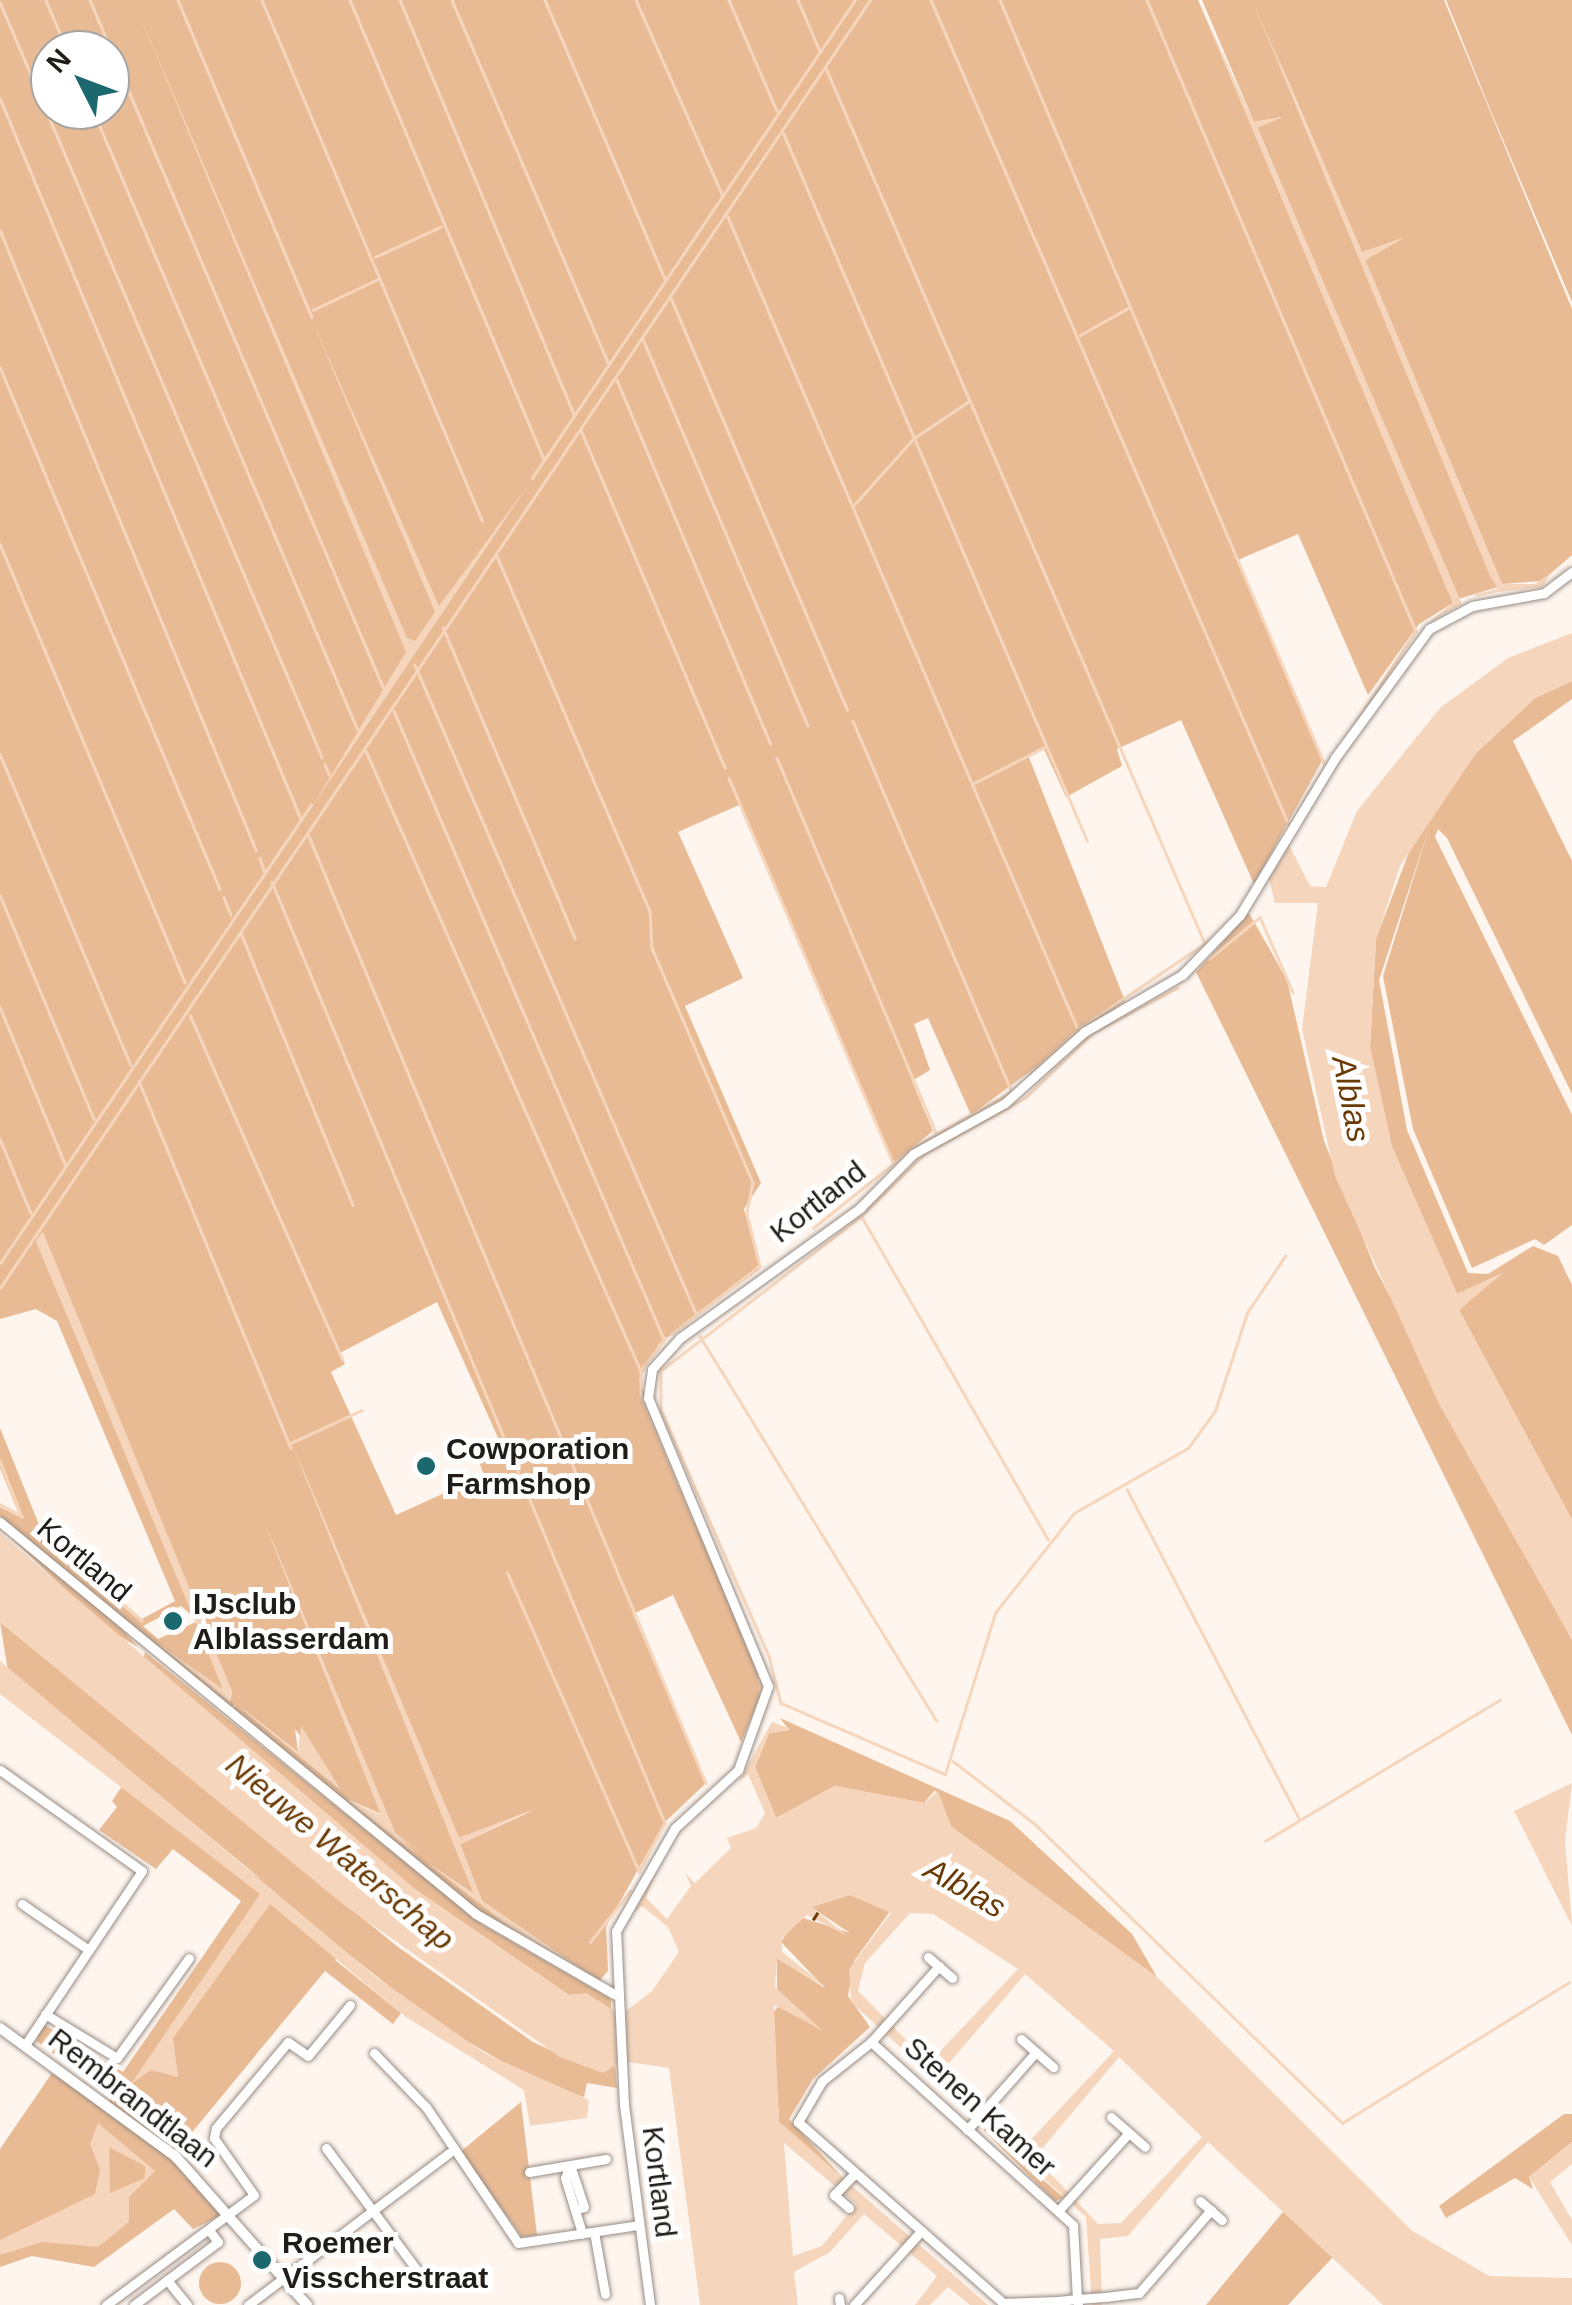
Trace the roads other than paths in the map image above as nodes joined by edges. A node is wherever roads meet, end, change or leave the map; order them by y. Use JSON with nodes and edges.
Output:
{"nodes":[{"id":1,"x":1572,"y":572,"type":"edge"},
{"id":2,"x":0,"y":1522,"type":"edge"},
{"id":3,"x":0,"y":1770,"type":"edge"},
{"id":4,"x":22,"y":1904,"type":"dead end"},
{"id":5,"x":89,"y":1950,"type":"junction"},
{"id":6,"x":928,"y":1956,"type":"dead end"},
{"id":7,"x":189,"y":1958,"type":"dead end"},
{"id":8,"x":939,"y":1966,"type":"junction"},
{"id":9,"x":952,"y":1978,"type":"dead end"},
{"id":10,"x":614,"y":1994,"type":"junction"},
{"id":11,"x":350,"y":2005,"type":"dead end"},
{"id":12,"x":44,"y":2014,"type":"junction"},
{"id":13,"x":0,"y":2028,"type":"edge"},
{"id":14,"x":1022,"y":2039,"type":"dead end"},
{"id":15,"x":871,"y":2042,"type":"junction"},
{"id":16,"x":25,"y":2044,"type":"junction"},
{"id":17,"x":1036,"y":2052,"type":"junction"},
{"id":18,"x":374,"y":2054,"type":"dead end"},
{"id":19,"x":1053,"y":2066,"type":"dead end"},
{"id":20,"x":1111,"y":2117,"type":"dead end"},
{"id":21,"x":970,"y":2126,"type":"junction"},
{"id":22,"x":1129,"y":2133,"type":"junction"},
{"id":23,"x":1145,"y":2147,"type":"dead end"},
{"id":24,"x":326,"y":2148,"type":"dead end"},
{"id":25,"x":449,"y":2152,"type":"junction"},
{"id":26,"x":606,"y":2159,"type":"dead end"},
{"id":27,"x":570,"y":2165,"type":"junction"},
{"id":28,"x":529,"y":2172,"type":"dead end"},
{"id":29,"x":853,"y":2174,"type":"junction"},
{"id":30,"x":1200,"y":2201,"type":"dead end"},
{"id":31,"x":1061,"y":2207,"type":"junction"},
{"id":32,"x":849,"y":2208,"type":"dead end"},
{"id":33,"x":1211,"y":2210,"type":"junction"},
{"id":34,"x":372,"y":2211,"type":"junction"},
{"id":35,"x":232,"y":2212,"type":"junction"},
{"id":36,"x":1222,"y":2220,"type":"dead end"},
{"id":37,"x":638,"y":2225,"type":"junction"},
{"id":38,"x":208,"y":2230,"type":"junction"},
{"id":39,"x":594,"y":2232,"type":"junction"},
{"id":40,"x":582,"y":2234,"type":"junction"},
{"id":41,"x":918,"y":2234,"type":"junction"},
{"id":42,"x":286,"y":2276,"type":"junction"},
{"id":43,"x":422,"y":2277,"type":"dead end"},
{"id":44,"x":167,"y":2280,"type":"junction"},
{"id":45,"x":604,"y":2294,"type":"dead end"},
{"id":46,"x":1081,"y":2301,"type":"edge"},
{"id":47,"x":992,"y":2302,"type":"edge"},
{"id":48,"x":106,"y":2305,"type":"edge"},
{"id":49,"x":134,"y":2305,"type":"edge"},
{"id":50,"x":186,"y":2305,"type":"edge"},
{"id":51,"x":248,"y":2305,"type":"edge"},
{"id":52,"x":307,"y":2305,"type":"edge"},
{"id":53,"x":650,"y":2305,"type":"edge"},
{"id":54,"x":854,"y":2305,"type":"edge"}],
"edges":[{"from":1,"to":10,"type":"street","name":"Kortland"},
{"from":2,"to":10,"type":"street","name":"Kortland"},
{"from":3,"to":5,"type":"street"},
{"from":4,"to":5,"type":"street"},
{"from":5,"to":12,"type":"street"},
{"from":6,"to":8,"type":"street"},
{"from":7,"to":12,"type":"street"},
{"from":8,"to":9,"type":"street"},
{"from":8,"to":15,"type":"street"},
{"from":10,"to":37,"type":"street","name":"Kortland"},
{"from":11,"to":35,"type":"street"},
{"from":12,"to":16,"type":"street"},
{"from":13,"to":16,"type":"street","name":"Rembrandtlaan"},
{"from":14,"to":17,"type":"street"},
{"from":15,"to":21,"type":"street","name":"Stenen Kamer"},
{"from":15,"to":29,"type":"street","name":"Stenen Kamer"},
{"from":16,"to":35,"type":"street","name":"Rembrandtlaan"},
{"from":17,"to":19,"type":"street"},
{"from":17,"to":21,"type":"street"},
{"from":18,"to":25,"type":"street"},
{"from":20,"to":22,"type":"street"},
{"from":21,"to":31,"type":"street","name":"Stenen Kamer"},
{"from":22,"to":23,"type":"street"},
{"from":22,"to":31,"type":"street"},
{"from":24,"to":34,"type":"street"},
{"from":25,"to":34,"type":"street"},
{"from":25,"to":40,"type":"street"},
{"from":26,"to":27,"type":"street"},
{"from":27,"to":28,"type":"street"},
{"from":27,"to":40,"type":"street"},
{"from":29,"to":32,"type":"street"},
{"from":29,"to":41,"type":"street","name":"Stenen Kamer"},
{"from":30,"to":33,"type":"street"},
{"from":31,"to":46,"type":"street","name":"Stenen Kamer"},
{"from":33,"to":36,"type":"street"},
{"from":33,"to":46,"type":"street"},
{"from":34,"to":42,"type":"street"},
{"from":34,"to":43,"type":"street"},
{"from":35,"to":38,"type":"street"},
{"from":35,"to":42,"type":"street","name":"Rembrandtlaan"},
{"from":37,"to":39,"type":"street"},
{"from":37,"to":53,"type":"street","name":"Kortland"},
{"from":38,"to":44,"type":"street"},
{"from":38,"to":48,"type":"street"},
{"from":39,"to":40,"type":"street"},
{"from":39,"to":45,"type":"street"},
{"from":41,"to":47,"type":"street","name":"Stenen Kamer"},
{"from":41,"to":54,"type":"street"},
{"from":42,"to":51,"type":"street"},
{"from":42,"to":52,"type":"street","name":"Rembrandtlaan"},
{"from":44,"to":49,"type":"street"},
{"from":44,"to":50,"type":"street"},
{"from":46,"to":47,"type":"street","name":"Stenen Kamer"}]}
